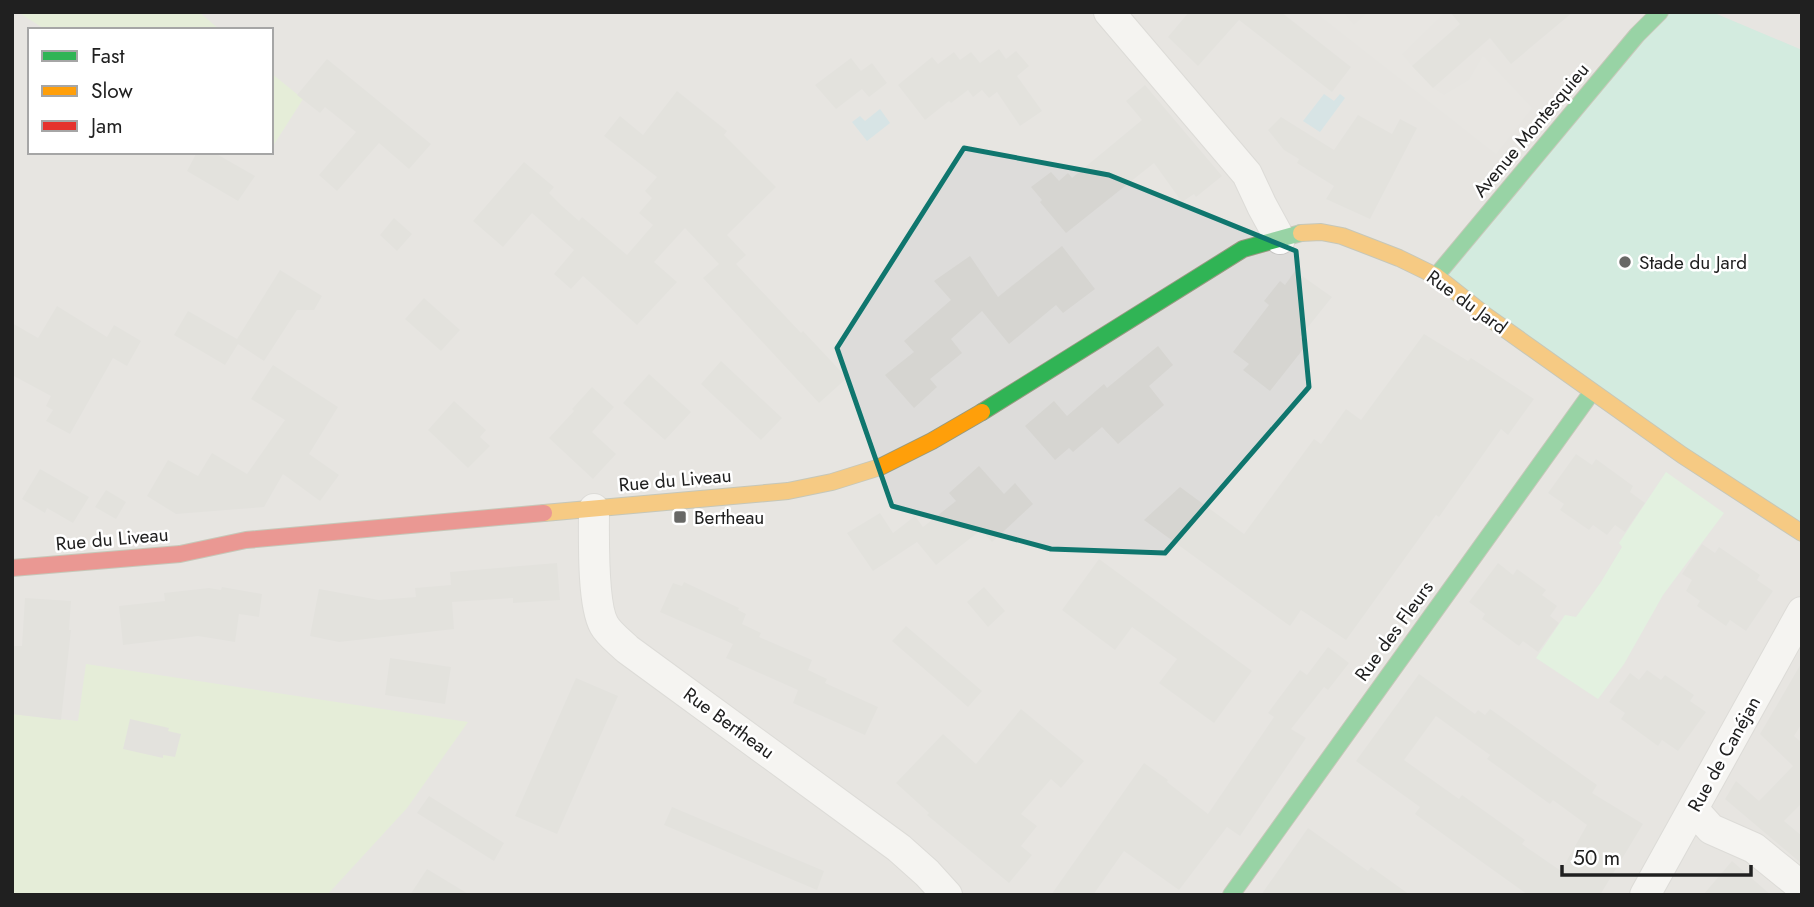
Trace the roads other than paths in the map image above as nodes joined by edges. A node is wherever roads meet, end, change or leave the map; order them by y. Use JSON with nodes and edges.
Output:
{"nodes":[{"id":1,"x":1109,"y":12,"type":"edge"},
{"id":2,"x":1660,"y":12,"type":"edge"},
{"id":3,"x":1280,"y":239,"type":"junction"},
{"id":4,"x":1436,"y":276,"type":"junction"},
{"id":5,"x":1592,"y":392,"type":"junction"},
{"id":6,"x":594,"y":509,"type":"junction"},
{"id":7,"x":1802,"y":533,"type":"edge"},
{"id":8,"x":12,"y":568,"type":"edge"},
{"id":9,"x":1802,"y":612,"type":"edge"},
{"id":10,"x":1693,"y":809,"type":"junction"},
{"id":11,"x":1802,"y":887,"type":"edge"},
{"id":12,"x":947,"y":895,"type":"edge"},
{"id":13,"x":1231,"y":895,"type":"edge"},
{"id":14,"x":1645,"y":895,"type":"edge"}],
"edges":[{"from":1,"to":3,"type":"street"},
{"from":2,"to":4,"type":"street","name":"Avenue Montesquieu"},
{"from":3,"to":4,"type":"street","name":"Rue du Jard"},
{"from":3,"to":6,"type":"street","name":"Rue du Liveau"},
{"from":4,"to":5,"type":"street","name":"Rue du Jard"},
{"from":5,"to":7,"type":"street","name":"Rue du Jard"},
{"from":5,"to":13,"type":"street","name":"Rue des Fleurs"},
{"from":6,"to":8,"type":"street","name":"Rue du Liveau"},
{"from":6,"to":12,"type":"street","name":"Rue Bertheau"},
{"from":9,"to":10,"type":"street","name":"Rue de Canéjan"},
{"from":10,"to":11,"type":"street"},
{"from":10,"to":14,"type":"street","name":"Rue de Canéjan"}]}
